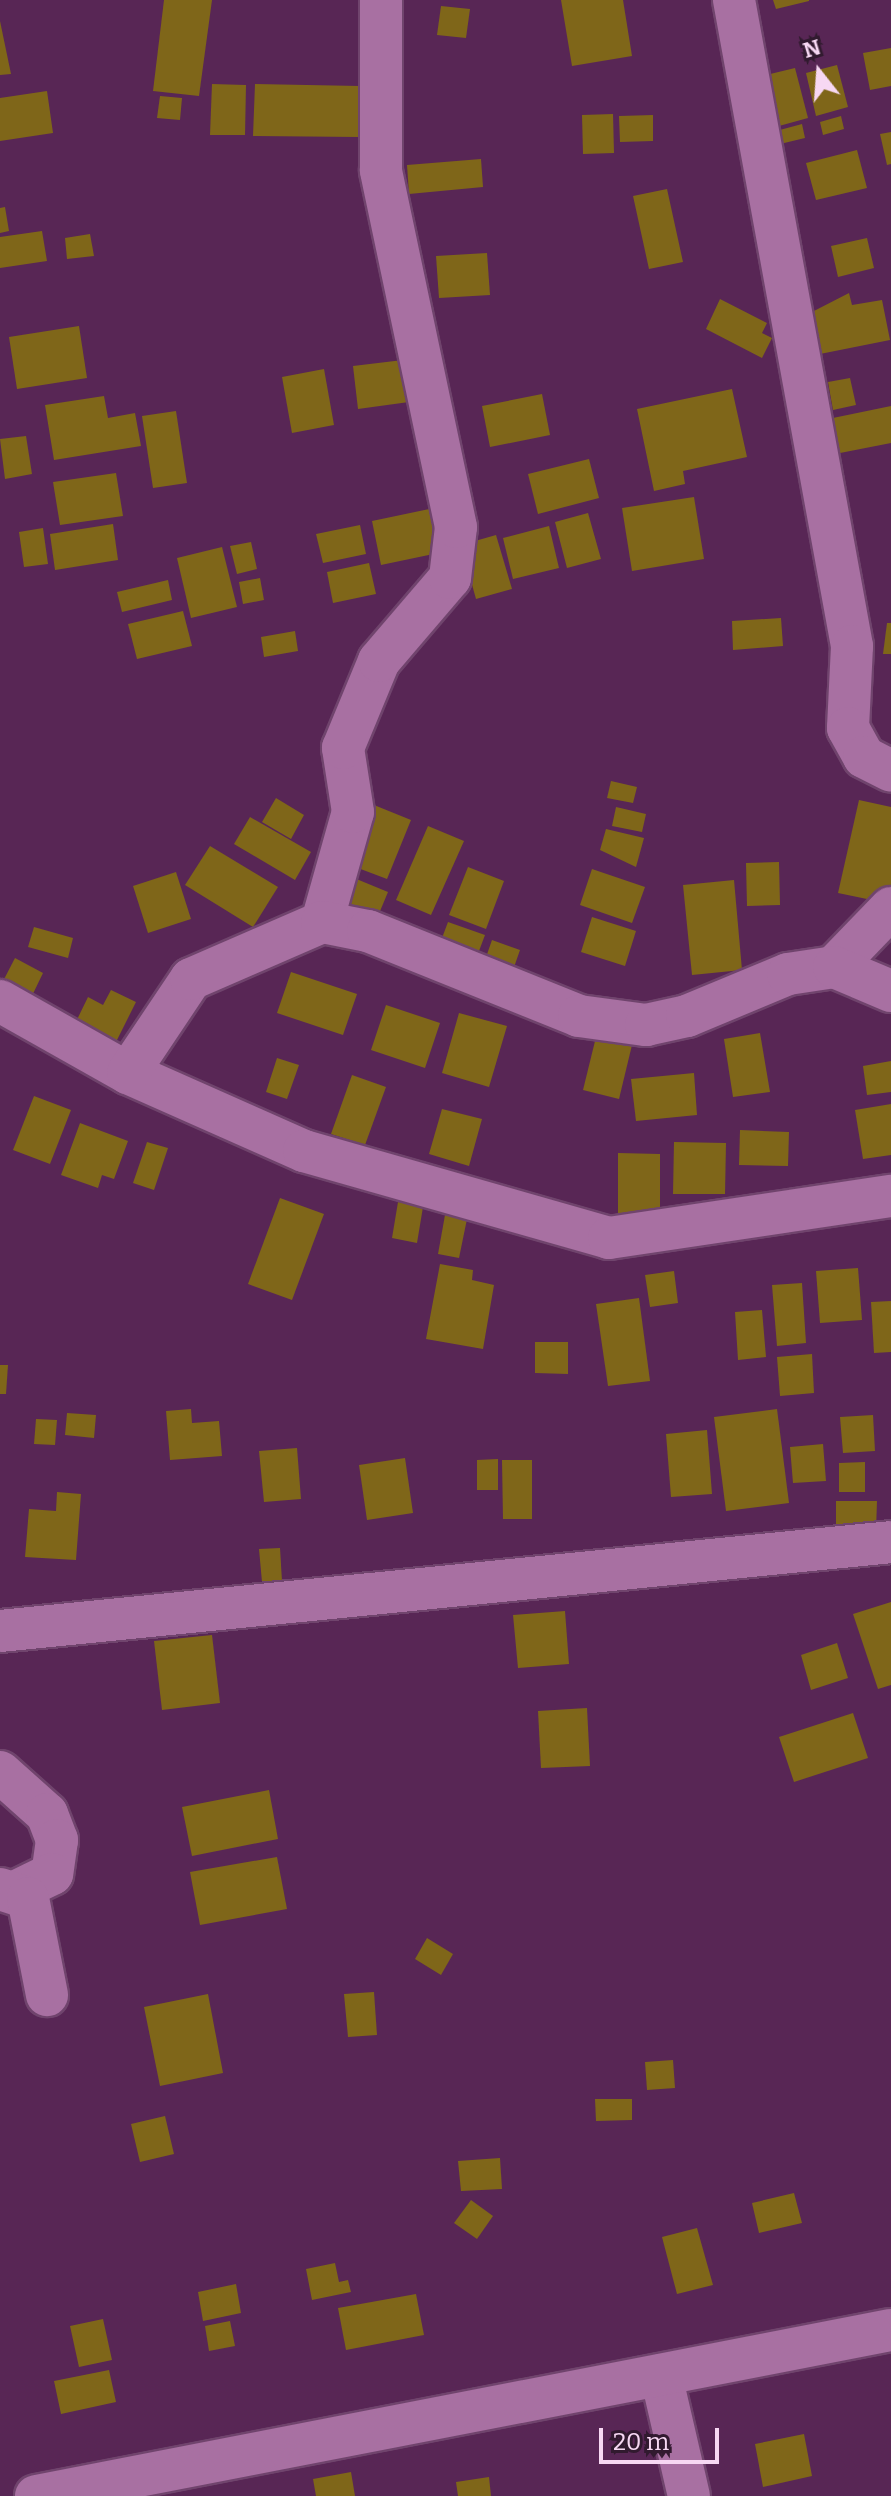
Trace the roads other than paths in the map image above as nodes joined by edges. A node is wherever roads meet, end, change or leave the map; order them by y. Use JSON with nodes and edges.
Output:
{"nodes":[{"id":1,"x":381,"y":0,"type":"edge"},
{"id":2,"x":734,"y":0,"type":"edge"},
{"id":3,"x":891,"y":771,"type":"edge"},
{"id":4,"x":891,"y":908,"type":"edge"},
{"id":5,"x":322,"y":922,"type":"junction"},
{"id":6,"x":834,"y":967,"type":"junction"},
{"id":7,"x":891,"y":991,"type":"edge"},
{"id":8,"x":0,"y":1001,"type":"edge"},
{"id":9,"x":128,"y":1073,"type":"junction"},
{"id":10,"x":891,"y":1196,"type":"edge"},
{"id":11,"x":891,"y":1542,"type":"edge"},
{"id":12,"x":0,"y":1631,"type":"edge"},
{"id":13,"x":0,"y":1772,"type":"edge"},
{"id":14,"x":7,"y":1891,"type":"edge"},
{"id":15,"x":47,"y":1995,"type":"dead end"},
{"id":16,"x":891,"y":2330,"type":"edge"},
{"id":17,"x":661,"y":2375,"type":"junction"},
{"id":18,"x":36,"y":2496,"type":"edge"},
{"id":19,"x":689,"y":2496,"type":"edge"}],
"edges":[{"from":1,"to":5,"type":"street"},
{"from":2,"to":3,"type":"street"},
{"from":4,"to":6,"type":"street"},
{"from":5,"to":6,"type":"street"},
{"from":5,"to":9,"type":"street"},
{"from":6,"to":7,"type":"street"},
{"from":8,"to":9,"type":"street"},
{"from":9,"to":10,"type":"street"},
{"from":11,"to":12,"type":"street"},
{"from":13,"to":14,"type":"street"},
{"from":14,"to":15,"type":"street"},
{"from":16,"to":17,"type":"street"},
{"from":17,"to":18,"type":"street"},
{"from":17,"to":19,"type":"street"}]}
